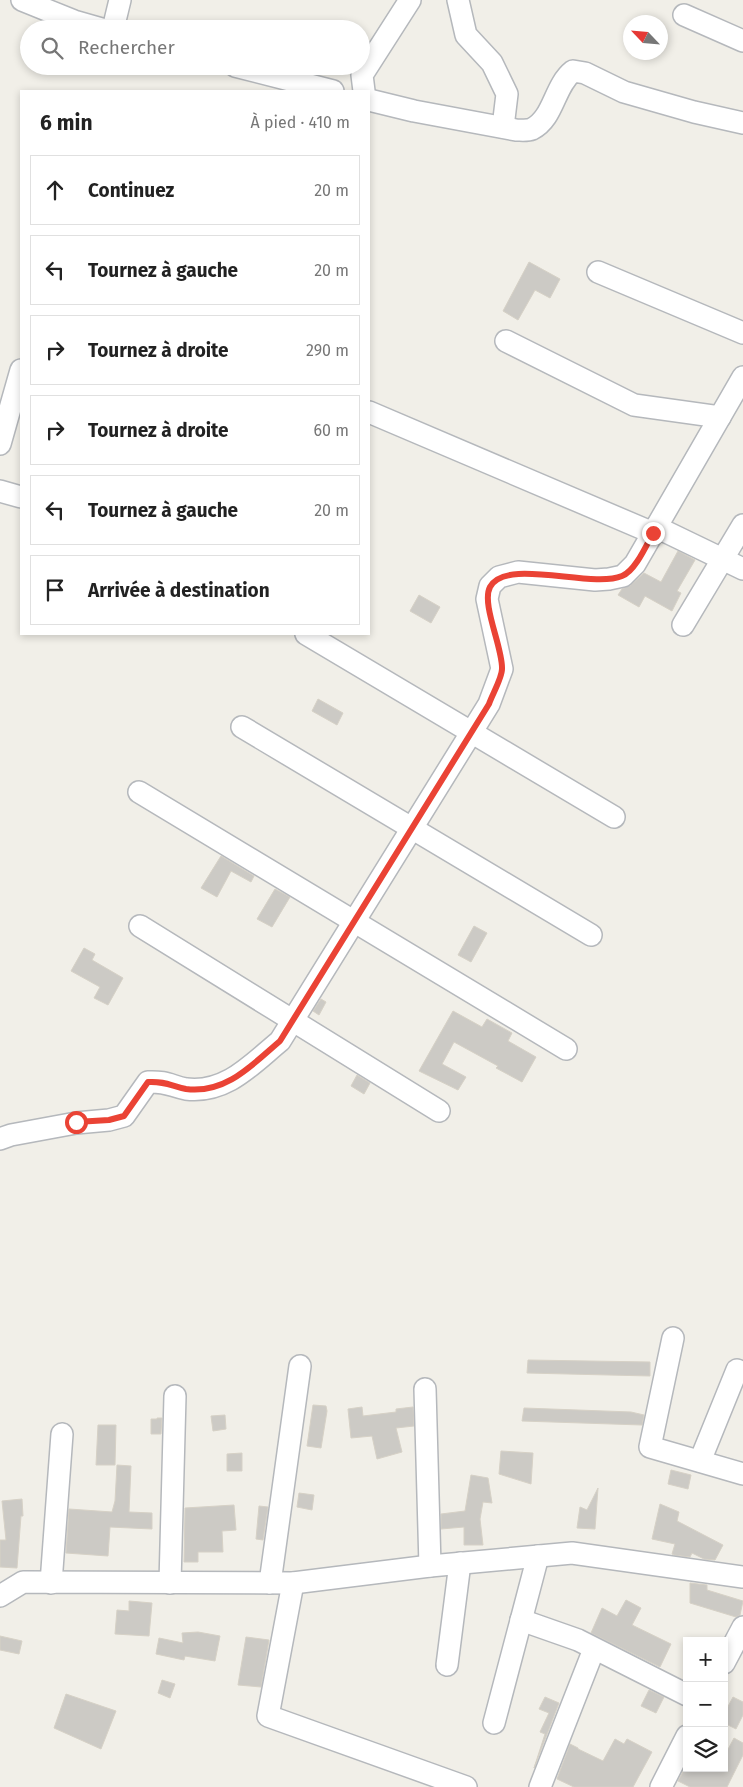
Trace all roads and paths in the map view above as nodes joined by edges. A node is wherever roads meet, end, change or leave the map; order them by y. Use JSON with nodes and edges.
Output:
{"nodes":[{"id":1,"x":22,"y":0,"type":"edge"},
{"id":2,"x":120,"y":0,"type":"edge"},
{"id":3,"x":410,"y":0,"type":"edge"},
{"id":4,"x":458,"y":0,"type":"edge"},
{"id":5,"x":684,"y":15,"type":"dead end"},
{"id":6,"x":72,"y":20,"type":"edge"},
{"id":7,"x":115,"y":20,"type":"edge"},
{"id":8,"x":743,"y":41,"type":"edge"},
{"id":9,"x":370,"y":62,"type":"edge"},
{"id":10,"x":270,"y":75,"type":"edge"},
{"id":11,"x":362,"y":75,"type":"edge"},
{"id":12,"x":329,"y":90,"type":"edge"},
{"id":13,"x":364,"y":90,"type":"edge"},
{"id":14,"x":370,"y":100,"type":"edge"},
{"id":15,"x":743,"y":123,"type":"edge"},
{"id":16,"x":503,"y":127,"type":"junction"},
{"id":17,"x":598,"y":272,"type":"dead end"},
{"id":18,"x":743,"y":333,"type":"edge"},
{"id":19,"x":506,"y":342,"type":"dead end"},
{"id":20,"x":20,"y":374,"type":"edge"},
{"id":21,"x":743,"y":376,"type":"edge"},
{"id":22,"x":370,"y":412,"type":"edge"},
{"id":23,"x":720,"y":417,"type":"junction"},
{"id":24,"x":0,"y":444,"type":"edge"},
{"id":25,"x":0,"y":491,"type":"edge"},
{"id":26,"x":20,"y":497,"type":"edge"},
{"id":27,"x":743,"y":525,"type":"edge"},
{"id":28,"x":654,"y":530,"type":"junction"},
{"id":29,"x":722,"y":559,"type":"junction"},
{"id":30,"x":743,"y":569,"type":"edge"},
{"id":31,"x":684,"y":624,"type":"dead end"},
{"id":32,"x":308,"y":635,"type":"edge"},
{"id":33,"x":242,"y":727,"type":"dead end"},
{"id":34,"x":472,"y":732,"type":"junction"},
{"id":35,"x":139,"y":792,"type":"dead end"},
{"id":36,"x":614,"y":817,"type":"dead end"},
{"id":37,"x":412,"y":828,"type":"junction"},
{"id":38,"x":354,"y":921,"type":"junction"},
{"id":39,"x":140,"y":926,"type":"dead end"},
{"id":40,"x":591,"y":934,"type":"dead end"},
{"id":41,"x":293,"y":1020,"type":"junction"},
{"id":42,"x":566,"y":1049,"type":"dead end"},
{"id":43,"x":439,"y":1111,"type":"dead end"},
{"id":44,"x":0,"y":1138,"type":"edge"},
{"id":45,"x":673,"y":1338,"type":"dead end"},
{"id":46,"x":300,"y":1366,"type":"dead end"},
{"id":47,"x":738,"y":1370,"type":"dead end"},
{"id":48,"x":425,"y":1389,"type":"dead end"},
{"id":49,"x":175,"y":1396,"type":"dead end"},
{"id":50,"x":62,"y":1434,"type":"dead end"},
{"id":51,"x":700,"y":1461,"type":"junction"},
{"id":52,"x":743,"y":1474,"type":"edge"},
{"id":53,"x":538,"y":1556,"type":"junction"},
{"id":54,"x":460,"y":1563,"type":"junction"},
{"id":55,"x":430,"y":1566,"type":"junction"},
{"id":56,"x":743,"y":1577,"type":"edge"},
{"id":57,"x":51,"y":1582,"type":"junction"},
{"id":58,"x":170,"y":1582,"type":"junction"},
{"id":59,"x":270,"y":1583,"type":"junction"},
{"id":60,"x":293,"y":1583,"type":"junction"},
{"id":61,"x":0,"y":1596,"type":"edge"},
{"id":62,"x":521,"y":1620,"type":"junction"},
{"id":63,"x":743,"y":1627,"type":"edge"},
{"id":64,"x":594,"y":1649,"type":"junction"},
{"id":65,"x":733,"y":1657,"type":"edge"},
{"id":66,"x":448,"y":1665,"type":"dead end"},
{"id":67,"x":683,"y":1693,"type":"edge"},
{"id":68,"x":494,"y":1723,"type":"dead end"},
{"id":69,"x":683,"y":1744,"type":"edge"},
{"id":70,"x":466,"y":1787,"type":"edge"},
{"id":71,"x":540,"y":1787,"type":"edge"},
{"id":72,"x":661,"y":1787,"type":"edge"}],
"edges":[{"from":1,"to":6,"type":"street"},
{"from":2,"to":7,"type":"street"},
{"from":3,"to":9,"type":"street"},
{"from":4,"to":16,"type":"street"},
{"from":5,"to":8,"type":"street"},
{"from":10,"to":12,"type":"street"},
{"from":11,"to":13,"type":"street"},
{"from":14,"to":16,"type":"street"},
{"from":15,"to":16,"type":"street"},
{"from":17,"to":18,"type":"street"},
{"from":19,"to":23,"type":"street"},
{"from":20,"to":24,"type":"street"},
{"from":21,"to":23,"type":"street"},
{"from":22,"to":28,"type":"street"},
{"from":23,"to":28,"type":"street"},
{"from":25,"to":26,"type":"street"},
{"from":27,"to":29,"type":"street"},
{"from":28,"to":29,"type":"street"},
{"from":28,"to":34,"type":"street"},
{"from":29,"to":30,"type":"street"},
{"from":29,"to":31,"type":"street"},
{"from":32,"to":34,"type":"street"},
{"from":33,"to":37,"type":"street"},
{"from":34,"to":36,"type":"street"},
{"from":34,"to":37,"type":"street"},
{"from":35,"to":38,"type":"street"},
{"from":37,"to":38,"type":"street"},
{"from":37,"to":40,"type":"street"},
{"from":38,"to":41,"type":"street"},
{"from":38,"to":42,"type":"street"},
{"from":39,"to":41,"type":"street"},
{"from":41,"to":43,"type":"street"},
{"from":41,"to":44,"type":"street"},
{"from":45,"to":51,"type":"street"},
{"from":46,"to":59,"type":"street"},
{"from":47,"to":51,"type":"street"},
{"from":48,"to":55,"type":"street"},
{"from":49,"to":58,"type":"street"},
{"from":50,"to":57,"type":"street"},
{"from":51,"to":52,"type":"street"},
{"from":53,"to":54,"type":"street"},
{"from":53,"to":56,"type":"street"},
{"from":53,"to":62,"type":"street"},
{"from":54,"to":55,"type":"street"},
{"from":54,"to":66,"type":"street"},
{"from":55,"to":60,"type":"street"},
{"from":57,"to":58,"type":"street"},
{"from":57,"to":61,"type":"street"},
{"from":58,"to":59,"type":"street"},
{"from":59,"to":60,"type":"street"},
{"from":60,"to":70,"type":"street"},
{"from":62,"to":64,"type":"street"},
{"from":62,"to":68,"type":"street"},
{"from":63,"to":65,"type":"street"},
{"from":64,"to":67,"type":"street"},
{"from":64,"to":71,"type":"street"},
{"from":69,"to":72,"type":"street"}]}
